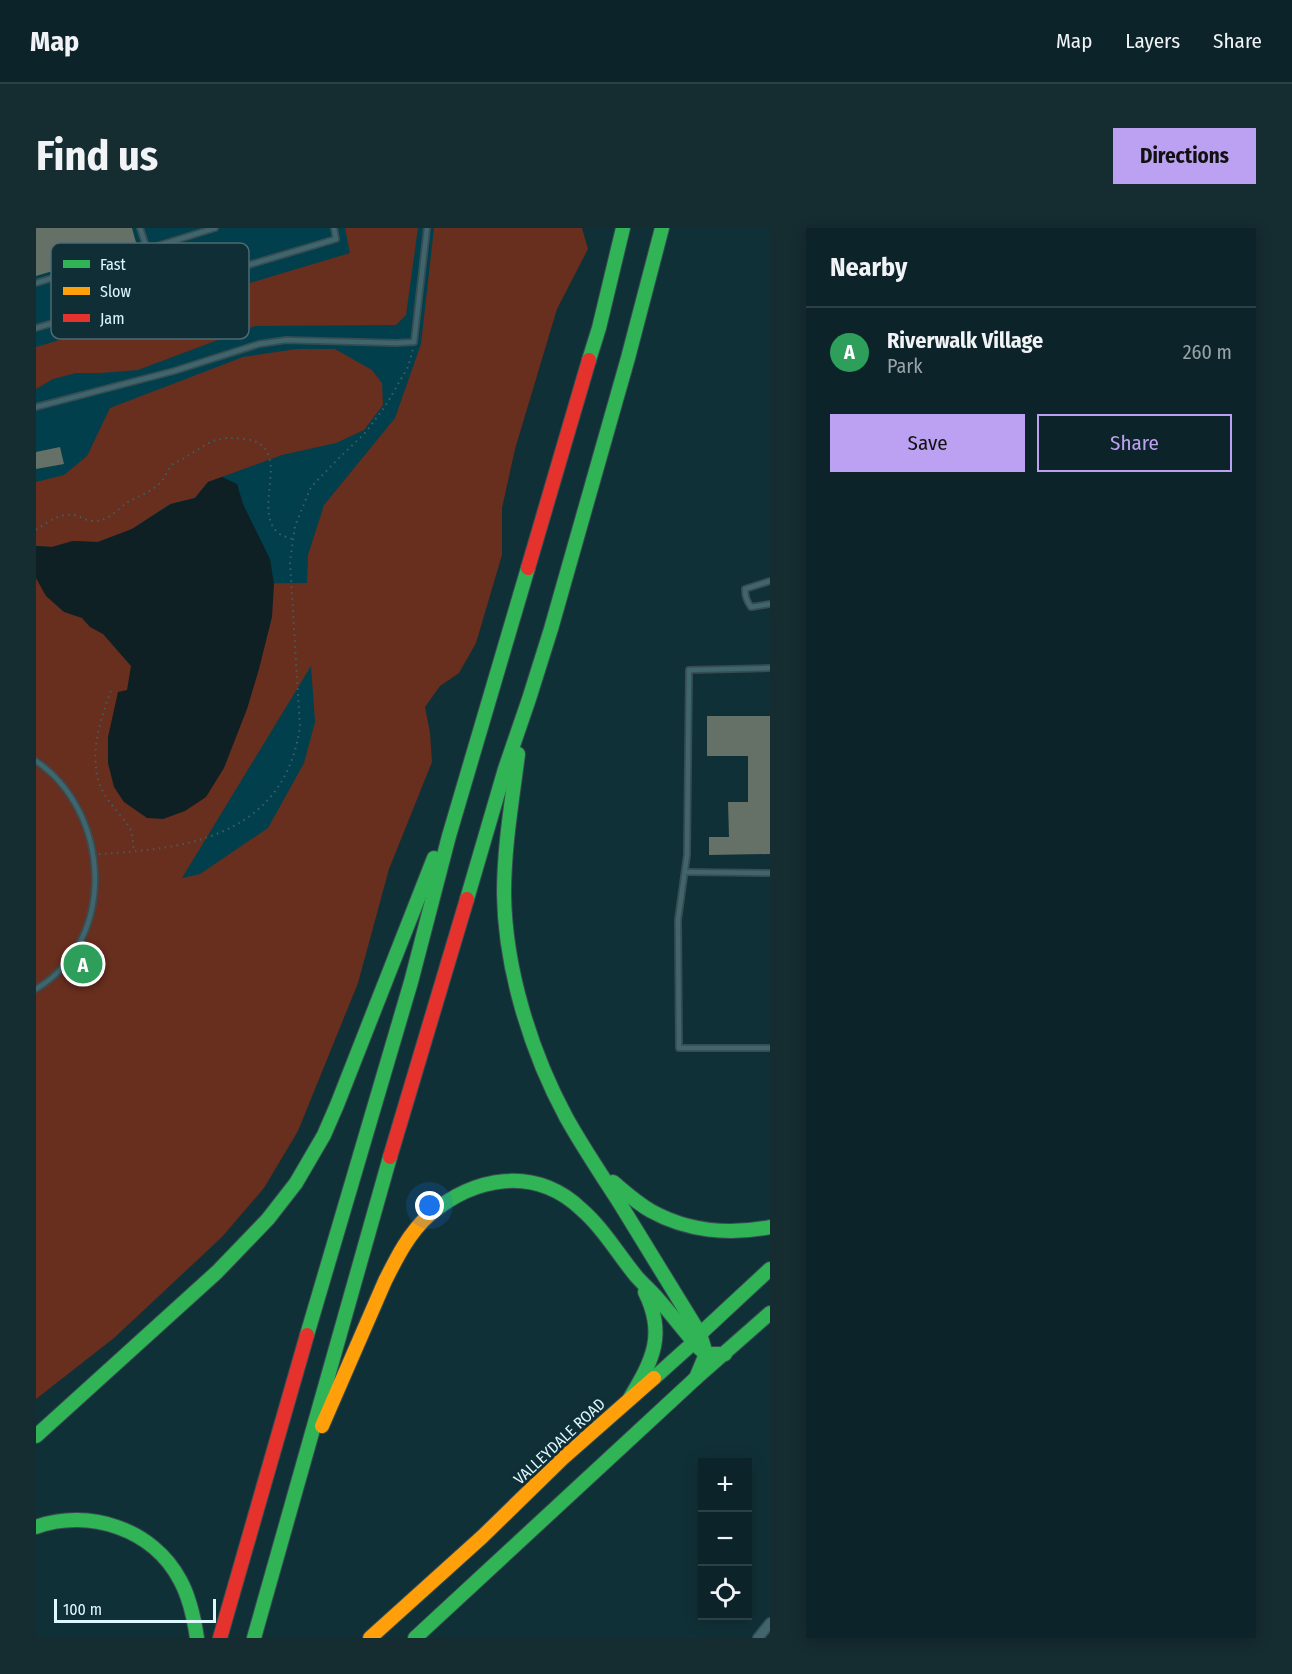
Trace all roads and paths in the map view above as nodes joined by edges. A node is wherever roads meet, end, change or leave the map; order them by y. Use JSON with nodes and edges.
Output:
{"nodes":[{"id":1,"x":140,"y":228,"type":"edge"},
{"id":2,"x":215,"y":228,"type":"edge"},
{"id":3,"x":334,"y":228,"type":"edge"},
{"id":4,"x":427,"y":228,"type":"edge"},
{"id":5,"x":622,"y":228,"type":"edge"},
{"id":6,"x":662,"y":228,"type":"edge"},
{"id":7,"x":145,"y":243,"type":"edge"},
{"id":8,"x":166,"y":243,"type":"edge"},
{"id":9,"x":249,"y":265,"type":"edge"},
{"id":10,"x":51,"y":278,"type":"edge"},
{"id":11,"x":36,"y":283,"type":"edge"},
{"id":12,"x":51,"y":323,"type":"edge"},
{"id":13,"x":36,"y":328,"type":"edge"},
{"id":14,"x":414,"y":342,"type":"junction"},
{"id":15,"x":36,"y":407,"type":"edge"},
{"id":16,"x":36,"y":530,"type":"edge"},
{"id":17,"x":292,"y":539,"type":"junction"},
{"id":18,"x":770,"y":581,"type":"edge"},
{"id":19,"x":770,"y":604,"type":"edge"},
{"id":20,"x":770,"y":668,"type":"edge"},
{"id":21,"x":111,"y":691,"type":"dead end"},
{"id":22,"x":521,"y":726,"type":"junction"},
{"id":23,"x":36,"y":761,"type":"edge"},
{"id":24,"x":462,"y":794,"type":"junction"},
{"id":25,"x":134,"y":852,"type":"junction"},
{"id":26,"x":93,"y":854,"type":"junction"},
{"id":27,"x":685,"y":872,"type":"junction"},
{"id":28,"x":770,"y":873,"type":"edge"},
{"id":29,"x":36,"y":989,"type":"edge"},
{"id":30,"x":770,"y":1048,"type":"edge"},
{"id":31,"x":603,"y":1174,"type":"junction"},
{"id":32,"x":770,"y":1227,"type":"edge"},
{"id":33,"x":770,"y":1269,"type":"edge"},
{"id":34,"x":642,"y":1283,"type":"junction"},
{"id":35,"x":770,"y":1313,"type":"edge"},
{"id":36,"x":696,"y":1339,"type":"junction"},
{"id":37,"x":706,"y":1354,"type":"junction"},
{"id":38,"x":725,"y":1354,"type":"junction"},
{"id":39,"x":696,"y":1378,"type":"junction"},
{"id":40,"x":630,"y":1398,"type":"junction"},
{"id":41,"x":36,"y":1436,"type":"edge"},
{"id":42,"x":306,"y":1452,"type":"junction"},
{"id":43,"x":36,"y":1527,"type":"edge"},
{"id":44,"x":770,"y":1623,"type":"edge"},
{"id":45,"x":197,"y":1638,"type":"edge"},
{"id":46,"x":220,"y":1638,"type":"edge"},
{"id":47,"x":254,"y":1638,"type":"edge"},
{"id":48,"x":370,"y":1638,"type":"edge"},
{"id":49,"x":414,"y":1638,"type":"edge"},
{"id":50,"x":758,"y":1638,"type":"edge"}],
"edges":[{"from":1,"to":7,"type":"lane"},
{"from":2,"to":8,"type":"lane"},
{"from":3,"to":9,"type":"lane"},
{"from":4,"to":14,"type":"lane"},
{"from":5,"to":24,"type":"main road"},
{"from":6,"to":22,"type":"main road"},
{"from":10,"to":11,"type":"lane"},
{"from":12,"to":13,"type":"lane"},
{"from":14,"to":15,"type":"lane"},
{"from":14,"to":17,"type":"path"},
{"from":16,"to":17,"type":"path"},
{"from":17,"to":25,"type":"path"},
{"from":18,"to":19,"type":"lane"},
{"from":20,"to":27,"type":"lane"},
{"from":21,"to":25,"type":"path"},
{"from":22,"to":31,"type":"main road"},
{"from":22,"to":42,"type":"main road"},
{"from":23,"to":26,"type":"lane"},
{"from":24,"to":41,"type":"main road"},
{"from":24,"to":46,"type":"main road"},
{"from":25,"to":26,"type":"path"},
{"from":26,"to":29,"type":"lane"},
{"from":27,"to":28,"type":"lane"},
{"from":27,"to":30,"type":"lane"},
{"from":31,"to":32,"type":"main road"},
{"from":31,"to":36,"type":"main road"},
{"from":33,"to":36,"type":"main road","name":"VALLEYDALE ROAD"},
{"from":34,"to":36,"type":"main road"},
{"from":34,"to":40,"type":"main road"},
{"from":34,"to":42,"type":"main road"},
{"from":35,"to":38,"type":"main road"},
{"from":36,"to":37,"type":"main road"},
{"from":36,"to":40,"type":"main road","name":"VALLEYDALE ROAD"},
{"from":37,"to":38,"type":"main road"},
{"from":37,"to":39,"type":"main road"},
{"from":38,"to":39,"type":"main road"},
{"from":39,"to":49,"type":"main road"},
{"from":40,"to":48,"type":"main road","name":"VALLEYDALE ROAD"},
{"from":42,"to":47,"type":"main road"},
{"from":43,"to":45,"type":"main road"},
{"from":44,"to":50,"type":"street"}]}
